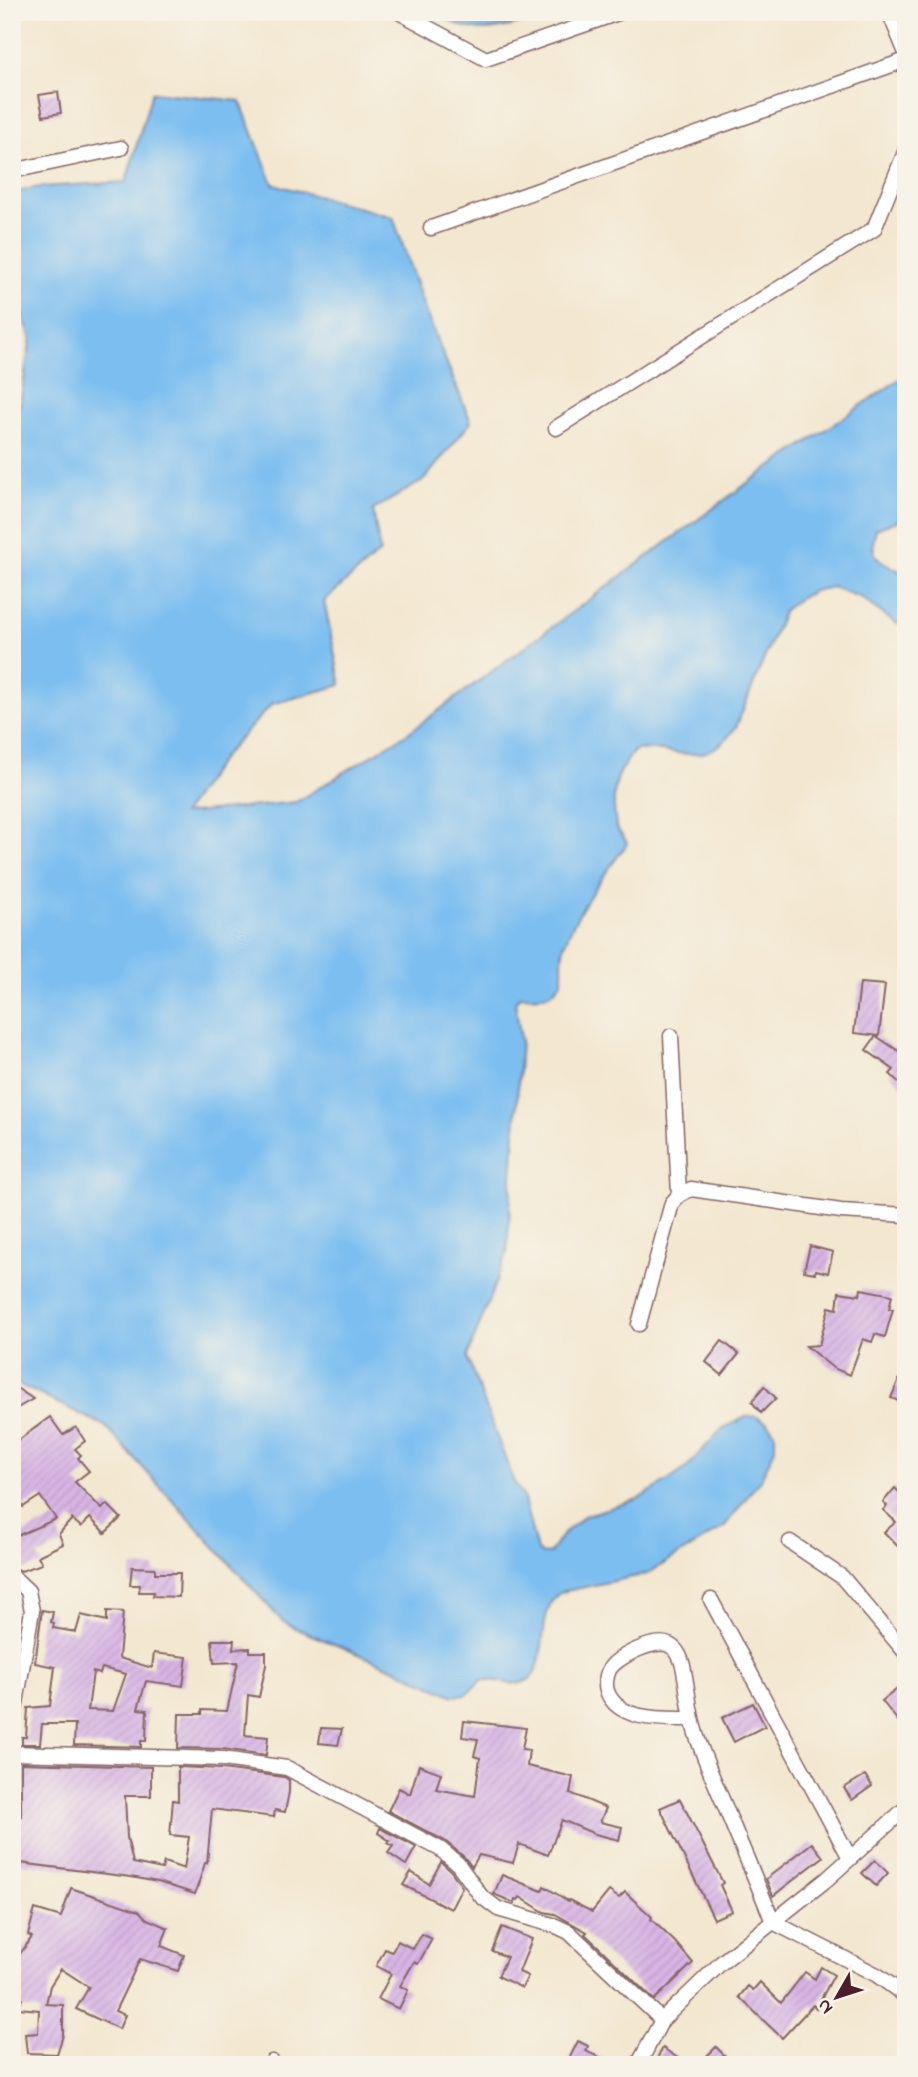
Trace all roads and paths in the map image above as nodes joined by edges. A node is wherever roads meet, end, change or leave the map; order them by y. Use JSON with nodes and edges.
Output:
{"nodes":[{"id":1,"x":399,"y":12,"type":"edge"},
{"id":2,"x":621,"y":12,"type":"edge"},
{"id":3,"x":889,"y":12,"type":"edge"},
{"id":4,"x":906,"y":53,"type":"edge"},
{"id":5,"x":906,"y":60,"type":"edge"},
{"id":6,"x":121,"y":148,"type":"dead end"},
{"id":7,"x":906,"y":150,"type":"edge"},
{"id":8,"x":12,"y":171,"type":"edge"},
{"id":9,"x":431,"y":228,"type":"dead end"},
{"id":10,"x":556,"y":428,"type":"dead end"},
{"id":11,"x":671,"y":1037,"type":"dead end"},
{"id":12,"x":679,"y":1195,"type":"junction"},
{"id":13,"x":906,"y":1214,"type":"edge"},
{"id":14,"x":639,"y":1324,"type":"dead end"},
{"id":15,"x":790,"y":1542,"type":"dead end"},
{"id":16,"x":12,"y":1576,"type":"edge"},
{"id":17,"x":711,"y":1601,"type":"dead end"},
{"id":18,"x":906,"y":1653,"type":"edge"},
{"id":19,"x":692,"y":1719,"type":"junction"},
{"id":20,"x":12,"y":1726,"type":"edge"},
{"id":21,"x":12,"y":1753,"type":"edge"},
{"id":22,"x":906,"y":1808,"type":"edge"},
{"id":23,"x":850,"y":1858,"type":"junction"},
{"id":24,"x":773,"y":1922,"type":"junction"},
{"id":25,"x":906,"y":1996,"type":"edge"},
{"id":26,"x":662,"y":2020,"type":"junction"},
{"id":27,"x":638,"y":2065,"type":"edge"}],
"edges":[{"from":1,"to":2,"type":"street"},
{"from":3,"to":4,"type":"street"},
{"from":5,"to":9,"type":"street"},
{"from":6,"to":8,"type":"street"},
{"from":7,"to":10,"type":"street"},
{"from":11,"to":12,"type":"street"},
{"from":12,"to":13,"type":"street"},
{"from":12,"to":14,"type":"street"},
{"from":15,"to":18,"type":"street"},
{"from":16,"to":20,"type":"street"},
{"from":17,"to":23,"type":"street"},
{"from":19,"to":19,"type":"street"},
{"from":19,"to":24,"type":"street"},
{"from":21,"to":26,"type":"street"},
{"from":22,"to":23,"type":"street"},
{"from":23,"to":24,"type":"street"},
{"from":24,"to":25,"type":"street"},
{"from":24,"to":26,"type":"street"},
{"from":26,"to":27,"type":"street"}]}
